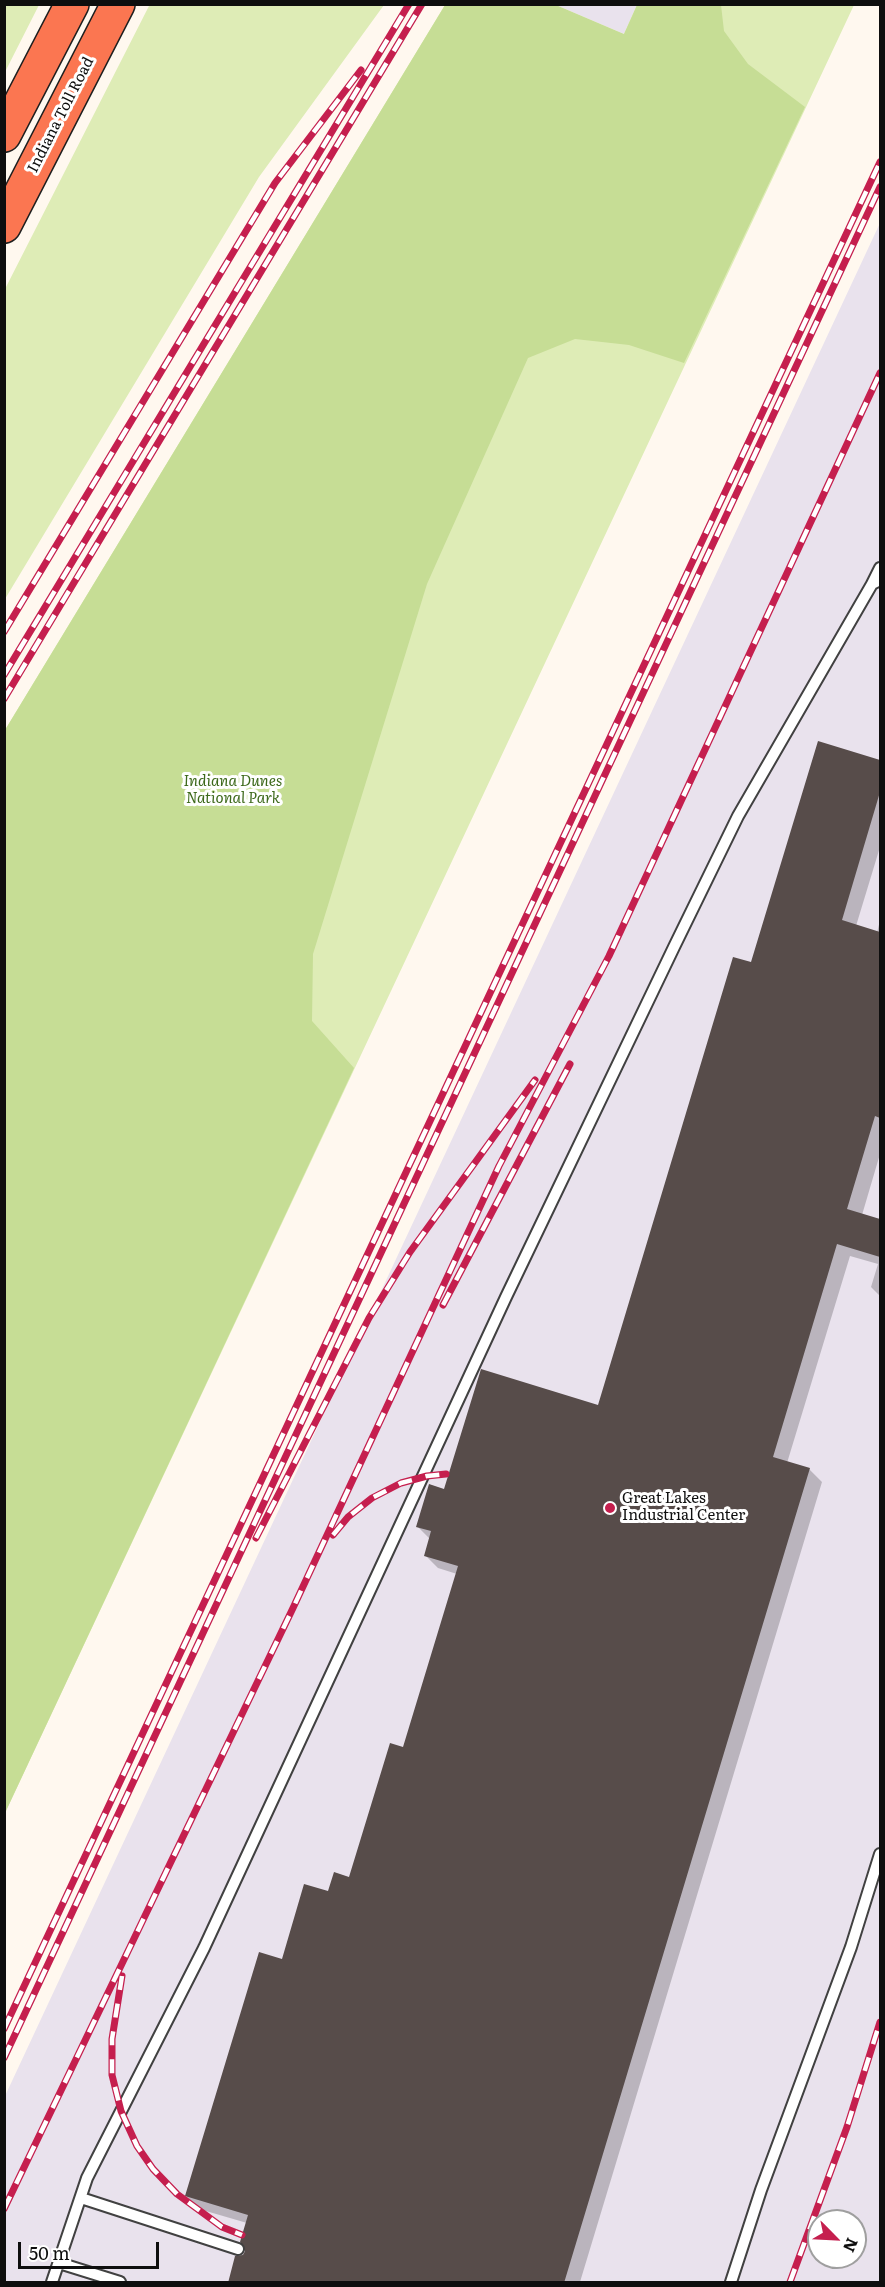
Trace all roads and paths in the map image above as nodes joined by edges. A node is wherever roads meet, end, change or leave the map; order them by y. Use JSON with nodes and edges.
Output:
{"nodes":[{"id":1,"x":72,"y":4,"type":"edge"},
{"id":2,"x":118,"y":4,"type":"edge"},
{"id":3,"x":4,"y":135,"type":"edge"},
{"id":4,"x":4,"y":226,"type":"edge"},
{"id":5,"x":880,"y":568,"type":"edge"},
{"id":6,"x":876,"y":582,"type":"edge"},
{"id":7,"x":880,"y":1854,"type":"edge"},
{"id":8,"x":81,"y":2198,"type":"junction"},
{"id":9,"x":238,"y":2249,"type":"dead end"},
{"id":10,"x":59,"y":2263,"type":"junction"},
{"id":11,"x":52,"y":2283,"type":"edge"},
{"id":12,"x":120,"y":2283,"type":"edge"},
{"id":13,"x":731,"y":2283,"type":"edge"}],
"edges":[{"from":1,"to":3,"type":"highway"},
{"from":2,"to":4,"type":"highway","name":"Indiana Toll Road"},
{"from":5,"to":6,"type":"lane"},
{"from":6,"to":8,"type":"lane"},
{"from":7,"to":13,"type":"lane"},
{"from":8,"to":9,"type":"lane"},
{"from":8,"to":10,"type":"lane"},
{"from":10,"to":11,"type":"lane"},
{"from":10,"to":12,"type":"lane"}]}
